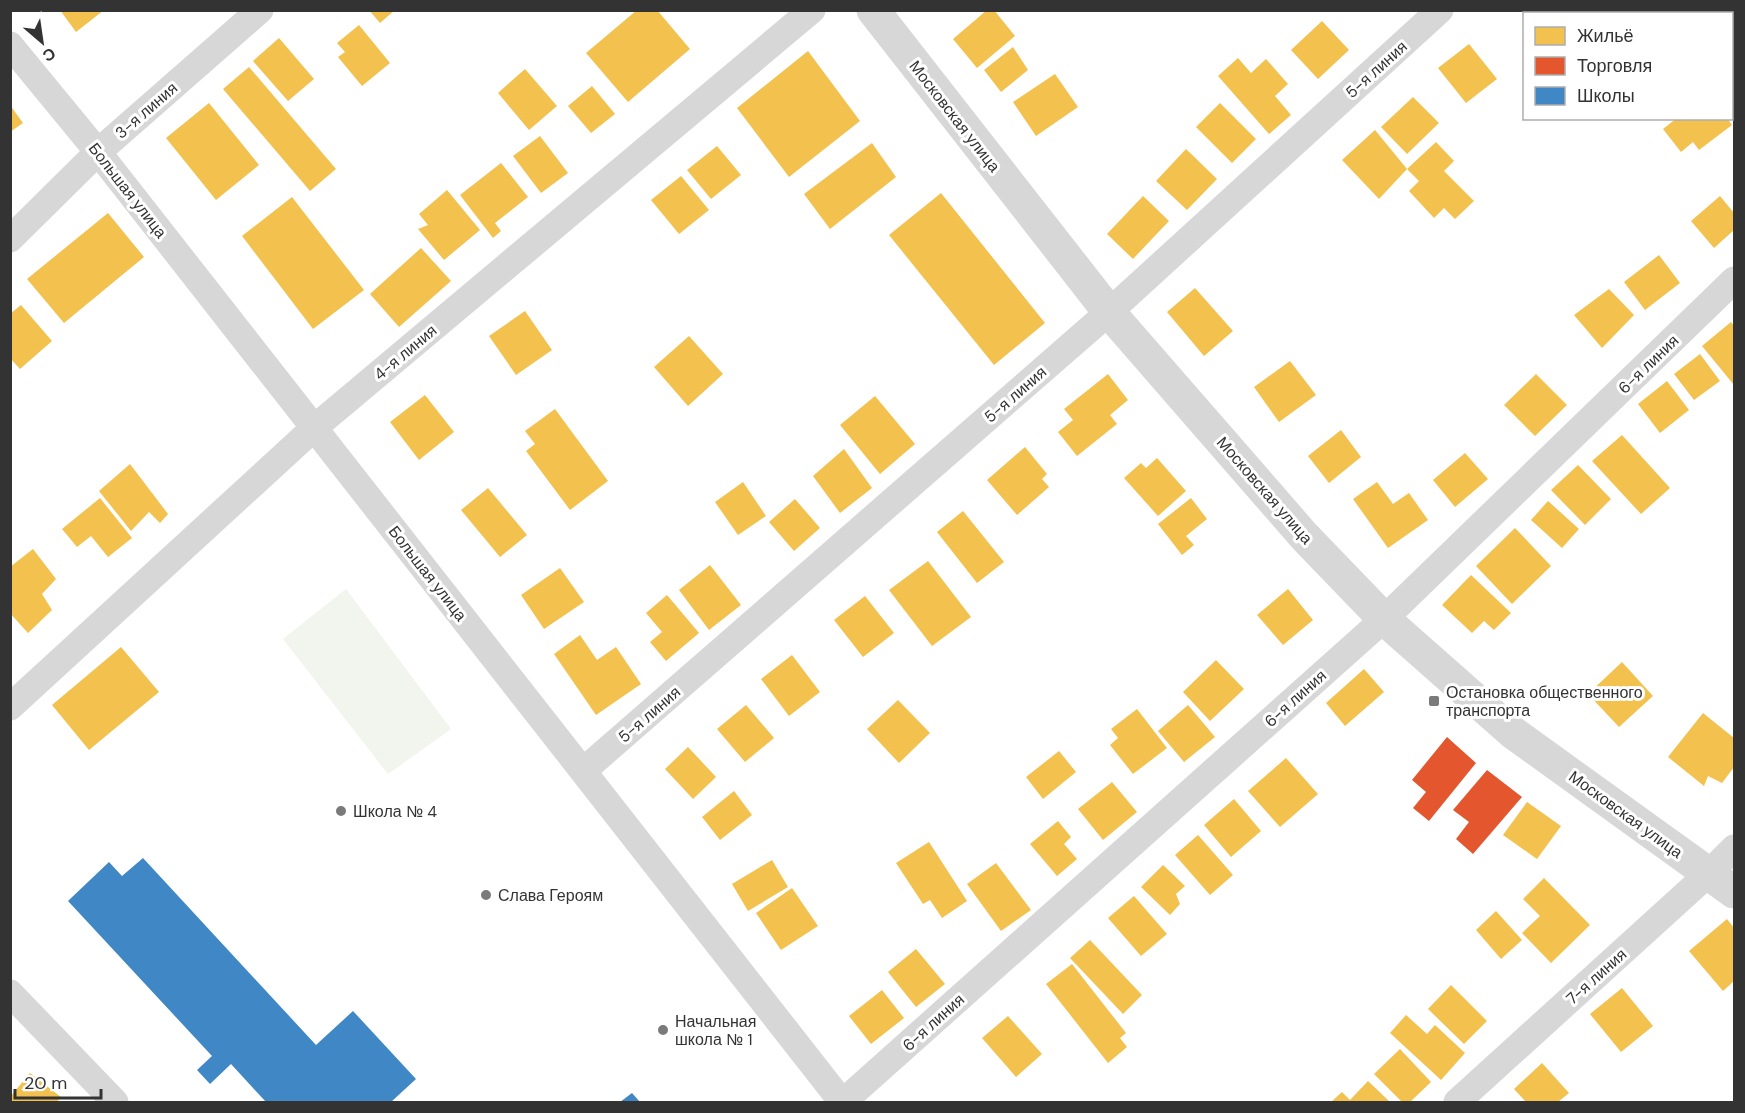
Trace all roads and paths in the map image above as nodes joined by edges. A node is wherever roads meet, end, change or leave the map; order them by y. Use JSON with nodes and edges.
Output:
{"nodes":[{"id":1,"x":261,"y":10,"type":"edge"},
{"id":2,"x":812,"y":10,"type":"edge"},
{"id":3,"x":873,"y":10,"type":"edge"},
{"id":4,"x":1440,"y":10,"type":"edge"},
{"id":5,"x":10,"y":45,"type":"edge"},
{"id":6,"x":98,"y":152,"type":"junction"},
{"id":7,"x":10,"y":239,"type":"edge"},
{"id":8,"x":1734,"y":280,"type":"edge"},
{"id":9,"x":1109,"y":312,"type":"junction"},
{"id":10,"x":314,"y":428,"type":"junction"},
{"id":11,"x":1384,"y":619,"type":"junction"},
{"id":12,"x":10,"y":707,"type":"edge"},
{"id":13,"x":583,"y":771,"type":"junction"},
{"id":14,"x":1734,"y":848,"type":"edge"},
{"id":15,"x":1708,"y":874,"type":"junction"},
{"id":16,"x":1734,"y":892,"type":"edge"},
{"id":17,"x":10,"y":993,"type":"edge"},
{"id":18,"x":115,"y":1102,"type":"edge"},
{"id":19,"x":843,"y":1102,"type":"edge"},
{"id":20,"x":1457,"y":1102,"type":"edge"}],
"edges":[{"from":1,"to":6,"type":"street","name":"3-я линия"},
{"from":2,"to":10,"type":"street","name":"4-я линия"},
{"from":3,"to":9,"type":"street","name":"Московская улица"},
{"from":4,"to":9,"type":"street","name":"5-я линия"},
{"from":5,"to":6,"type":"street","name":"Большая улица"},
{"from":6,"to":7,"type":"street","name":"3-я линия"},
{"from":6,"to":10,"type":"street","name":"Большая улица"},
{"from":8,"to":11,"type":"street","name":"6-я линия"},
{"from":9,"to":11,"type":"street","name":"Московская улица"},
{"from":9,"to":13,"type":"street","name":"5-я линия"},
{"from":10,"to":12,"type":"street","name":"4-я линия"},
{"from":10,"to":13,"type":"street","name":"Большая улица"},
{"from":11,"to":15,"type":"street","name":"Московская улица"},
{"from":11,"to":19,"type":"street","name":"6-я линия"},
{"from":13,"to":19,"type":"street","name":"Большая улица"},
{"from":14,"to":15,"type":"street","name":"7-я линия"},
{"from":15,"to":16,"type":"street","name":"Московская улица"},
{"from":15,"to":20,"type":"street","name":"7-я линия"},
{"from":17,"to":18,"type":"street"}]}
